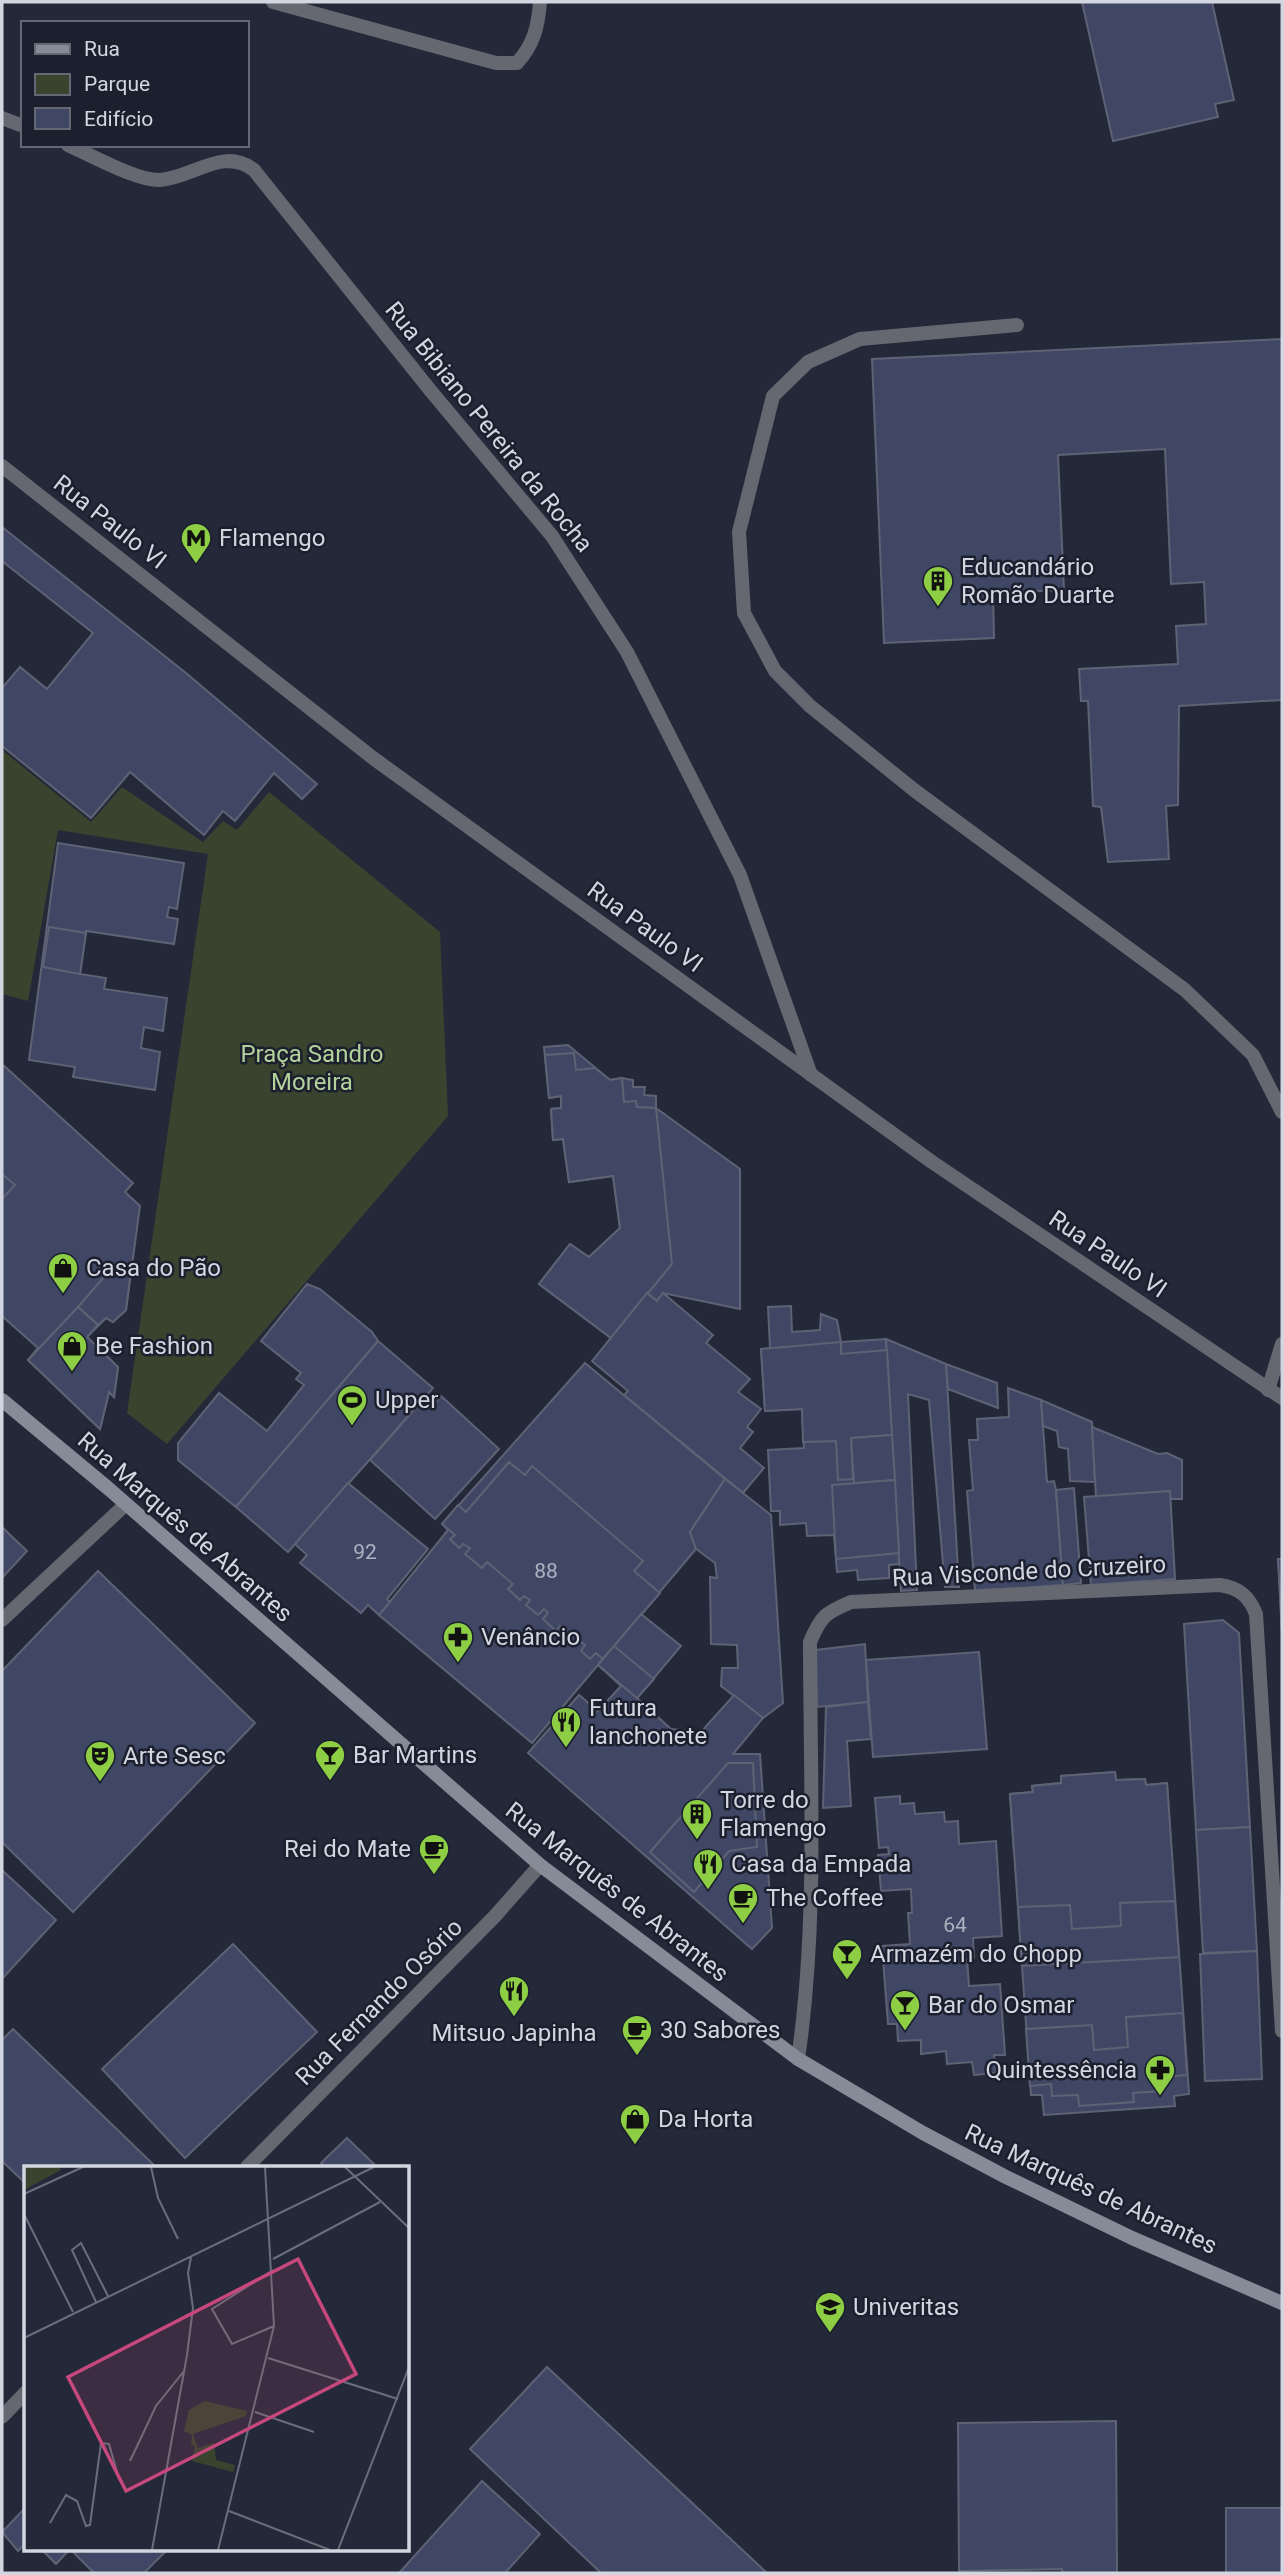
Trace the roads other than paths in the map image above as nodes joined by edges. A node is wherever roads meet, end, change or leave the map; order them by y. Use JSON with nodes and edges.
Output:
{"nodes":[{"id":1,"x":273,"y":2,"type":"edge"},
{"id":2,"x":540,"y":2,"type":"edge"},
{"id":3,"x":2,"y":118,"type":"edge"},
{"id":4,"x":21,"y":125,"type":"edge"},
{"id":5,"x":73,"y":147,"type":"edge"},
{"id":6,"x":1017,"y":325,"type":"dead end"},
{"id":7,"x":2,"y":466,"type":"edge"},
{"id":8,"x":812,"y":1076,"type":"junction"},
{"id":9,"x":1282,"y":1112,"type":"edge"},
{"id":10,"x":1282,"y":1344,"type":"edge"},
{"id":11,"x":1268,"y":1390,"type":"junction"},
{"id":12,"x":1282,"y":1398,"type":"edge"},
{"id":13,"x":2,"y":1400,"type":"edge"},
{"id":14,"x":126,"y":1504,"type":"junction"},
{"id":15,"x":2,"y":1620,"type":"edge"},
{"id":16,"x":540,"y":1866,"type":"junction"},
{"id":17,"x":1282,"y":2031,"type":"edge"},
{"id":18,"x":798,"y":2059,"type":"junction"},
{"id":19,"x":248,"y":2166,"type":"edge"},
{"id":20,"x":1282,"y":2303,"type":"edge"},
{"id":21,"x":24,"y":2394,"type":"edge"},
{"id":22,"x":2,"y":2417,"type":"edge"}],
"edges":[{"from":1,"to":2,"type":"street"},
{"from":3,"to":4,"type":"street"},
{"from":5,"to":8,"type":"street","name":"Rua Bibiano Pereira da Rocha"},
{"from":6,"to":9,"type":"street"},
{"from":7,"to":8,"type":"street","name":"Rua Paulo VI"},
{"from":8,"to":11,"type":"street","name":"Rua Paulo VI"},
{"from":10,"to":11,"type":"street"},
{"from":11,"to":12,"type":"street","name":"Rua Paulo VI"},
{"from":13,"to":14,"type":"street","name":"Rua Marquês de Abrantes"},
{"from":14,"to":15,"type":"street"},
{"from":14,"to":16,"type":"street","name":"Rua Marquês de Abrantes"},
{"from":16,"to":18,"type":"street","name":"Rua Marquês de Abrantes"},
{"from":16,"to":19,"type":"street","name":"Rua Fernando Osório"},
{"from":17,"to":18,"type":"street","name":"Rua Visconde do Cruzeiro"},
{"from":18,"to":20,"type":"street","name":"Rua Marquês de Abrantes"},
{"from":21,"to":22,"type":"street"}]}
